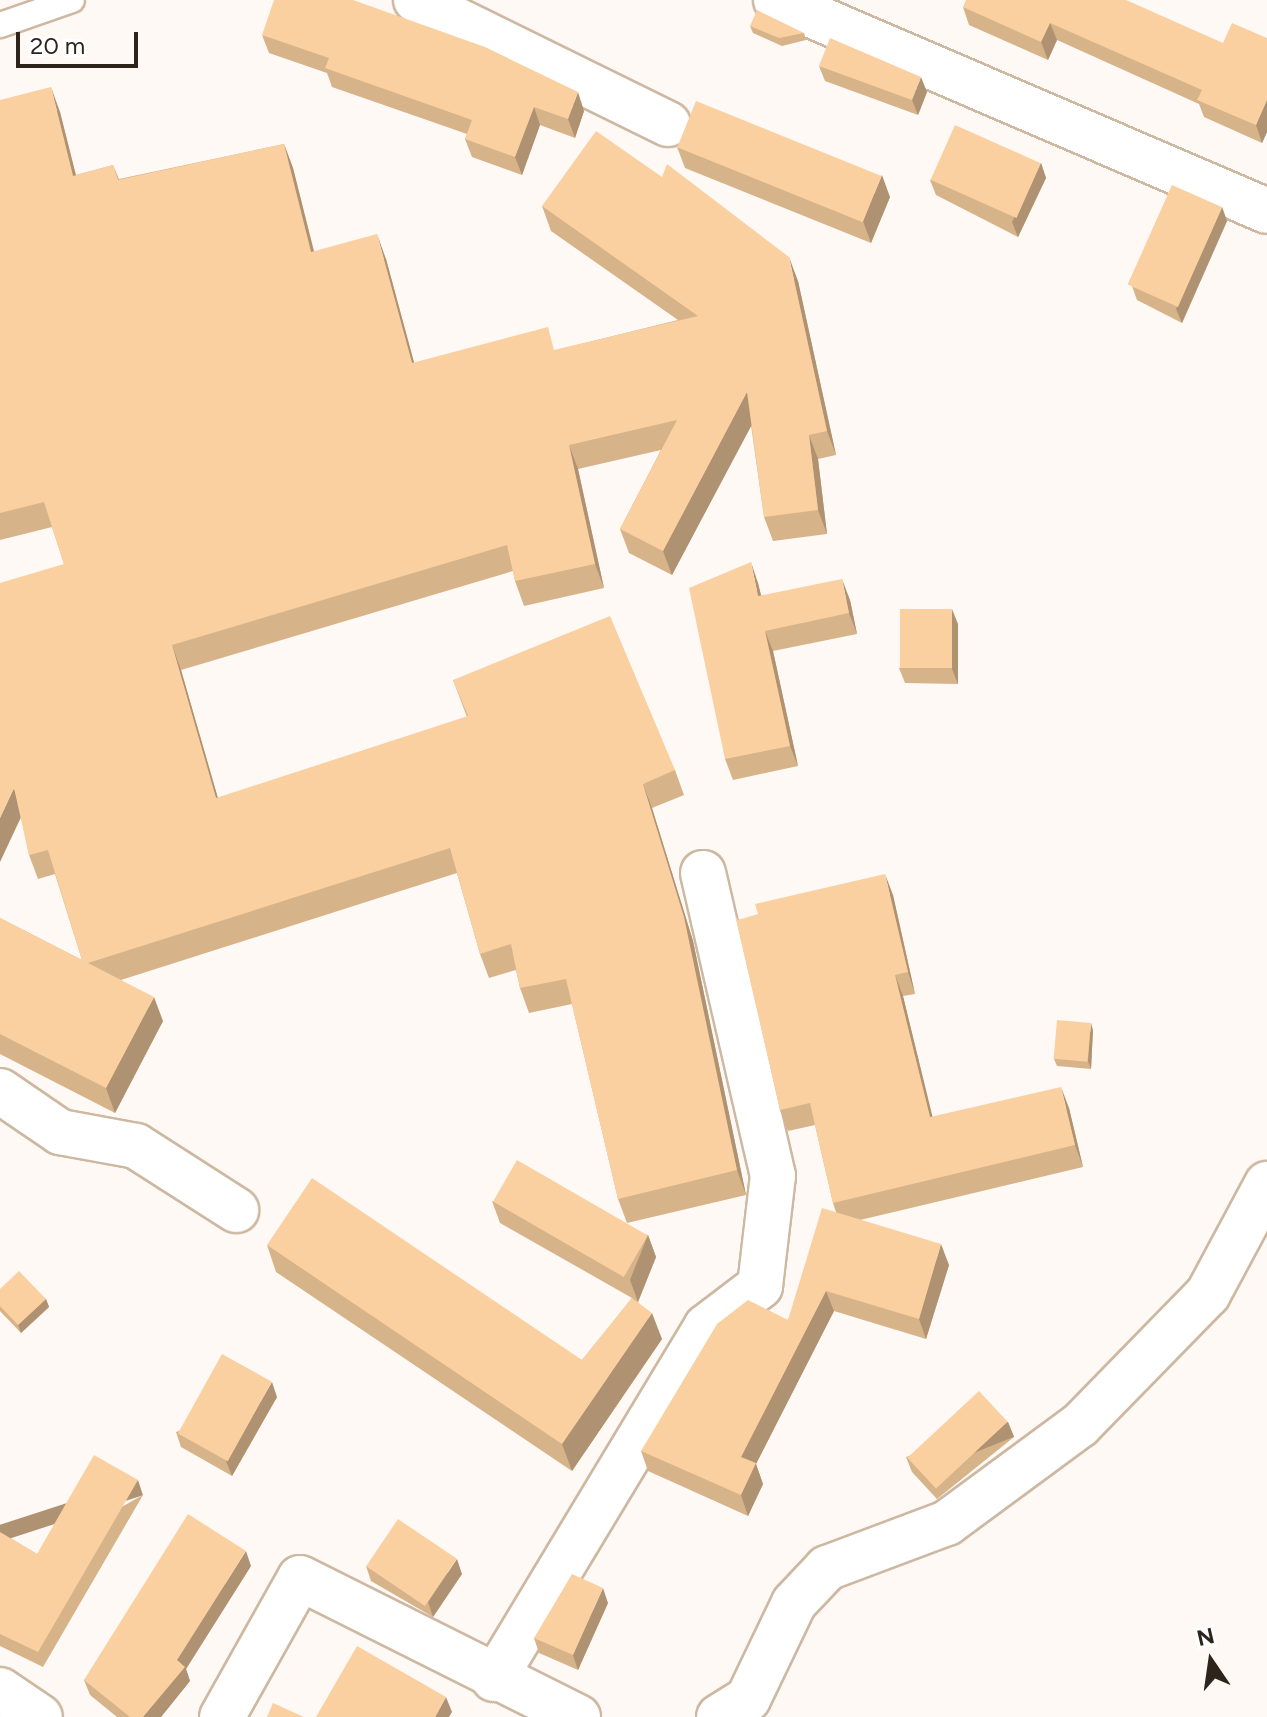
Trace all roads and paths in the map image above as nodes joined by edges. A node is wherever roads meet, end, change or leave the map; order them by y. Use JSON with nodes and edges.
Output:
{"nodes":[{"id":1,"x":72,"y":0,"type":"edge"},
{"id":2,"x":416,"y":0,"type":"edge"},
{"id":3,"x":776,"y":0,"type":"edge"},
{"id":4,"x":0,"y":25,"type":"edge"},
{"id":5,"x":668,"y":124,"type":"dead end"},
{"id":6,"x":1267,"y":211,"type":"edge"},
{"id":7,"x":703,"y":873,"type":"dead end"},
{"id":8,"x":0,"y":1091,"type":"edge"},
{"id":9,"x":1267,"y":1184,"type":"edge"},
{"id":10,"x":236,"y":1210,"type":"dead end"},
{"id":11,"x":494,"y":1679,"type":"junction"},
{"id":12,"x":0,"y":1690,"type":"edge"},
{"id":13,"x":40,"y":1717,"type":"edge"},
{"id":14,"x":222,"y":1717,"type":"edge"},
{"id":15,"x":578,"y":1717,"type":"edge"},
{"id":16,"x":719,"y":1717,"type":"edge"}],
"edges":[{"from":1,"to":4,"type":"lane"},
{"from":2,"to":5,"type":"street"},
{"from":3,"to":6,"type":"street"},
{"from":7,"to":11,"type":"street"},
{"from":8,"to":10,"type":"street"},
{"from":9,"to":16,"type":"street"},
{"from":11,"to":14,"type":"street"},
{"from":11,"to":15,"type":"street"},
{"from":12,"to":13,"type":"street"}]}
